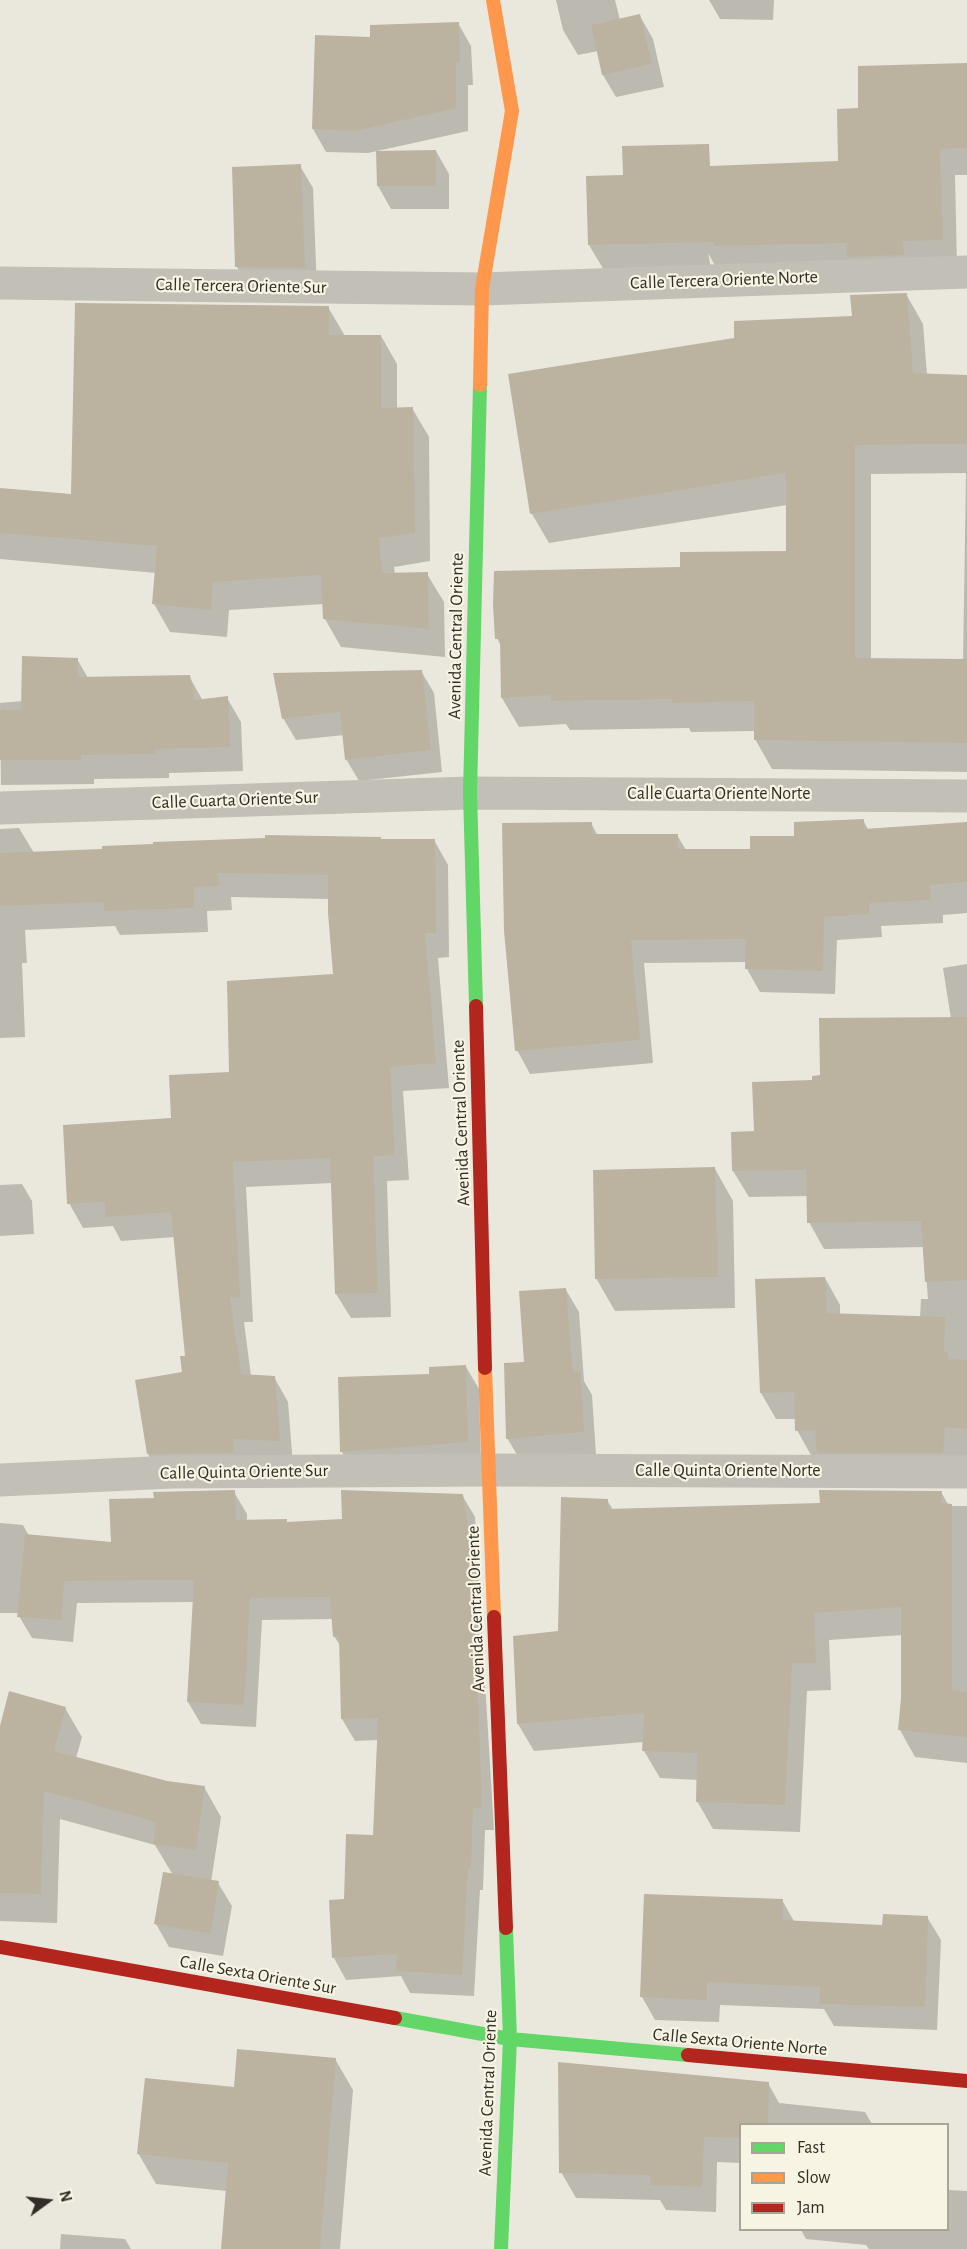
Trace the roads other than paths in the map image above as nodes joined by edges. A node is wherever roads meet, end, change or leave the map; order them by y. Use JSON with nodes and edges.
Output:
{"nodes":[{"id":1,"x":493,"y":0,"type":"edge"},
{"id":2,"x":967,"y":272,"type":"edge"},
{"id":3,"x":0,"y":283,"type":"edge"},
{"id":4,"x":482,"y":289,"type":"junction"},
{"id":5,"x":470,"y":793,"type":"junction"},
{"id":6,"x":967,"y":796,"type":"edge"},
{"id":7,"x":0,"y":808,"type":"edge"},
{"id":8,"x":488,"y":1470,"type":"junction"},
{"id":9,"x":967,"y":1472,"type":"edge"},
{"id":10,"x":0,"y":1480,"type":"edge"},
{"id":11,"x":0,"y":1947,"type":"edge"},
{"id":12,"x":510,"y":2039,"type":"junction"},
{"id":13,"x":967,"y":2081,"type":"edge"},
{"id":14,"x":501,"y":2249,"type":"edge"}],
"edges":[{"from":1,"to":4,"type":"street","name":"Avenida Central Oriente"},
{"from":2,"to":4,"type":"street","name":"Calle Tercera Oriente Norte"},
{"from":3,"to":4,"type":"street","name":"Calle Tercera Oriente Sur"},
{"from":4,"to":5,"type":"street","name":"Avenida Central Oriente"},
{"from":5,"to":6,"type":"street","name":"Calle Cuarta Oriente Norte"},
{"from":5,"to":7,"type":"street","name":"Calle Cuarta Oriente Sur"},
{"from":5,"to":8,"type":"street","name":"Avenida Central Oriente"},
{"from":8,"to":9,"type":"street","name":"Calle Quinta Oriente Norte"},
{"from":8,"to":10,"type":"street","name":"Calle Quinta Oriente Sur"},
{"from":8,"to":12,"type":"street","name":"Avenida Central Oriente"},
{"from":11,"to":12,"type":"street","name":"Calle Sexta Oriente Sur"},
{"from":12,"to":13,"type":"street","name":"Calle Sexta Oriente Norte"},
{"from":12,"to":14,"type":"street","name":"Avenida Central Oriente"}]}
